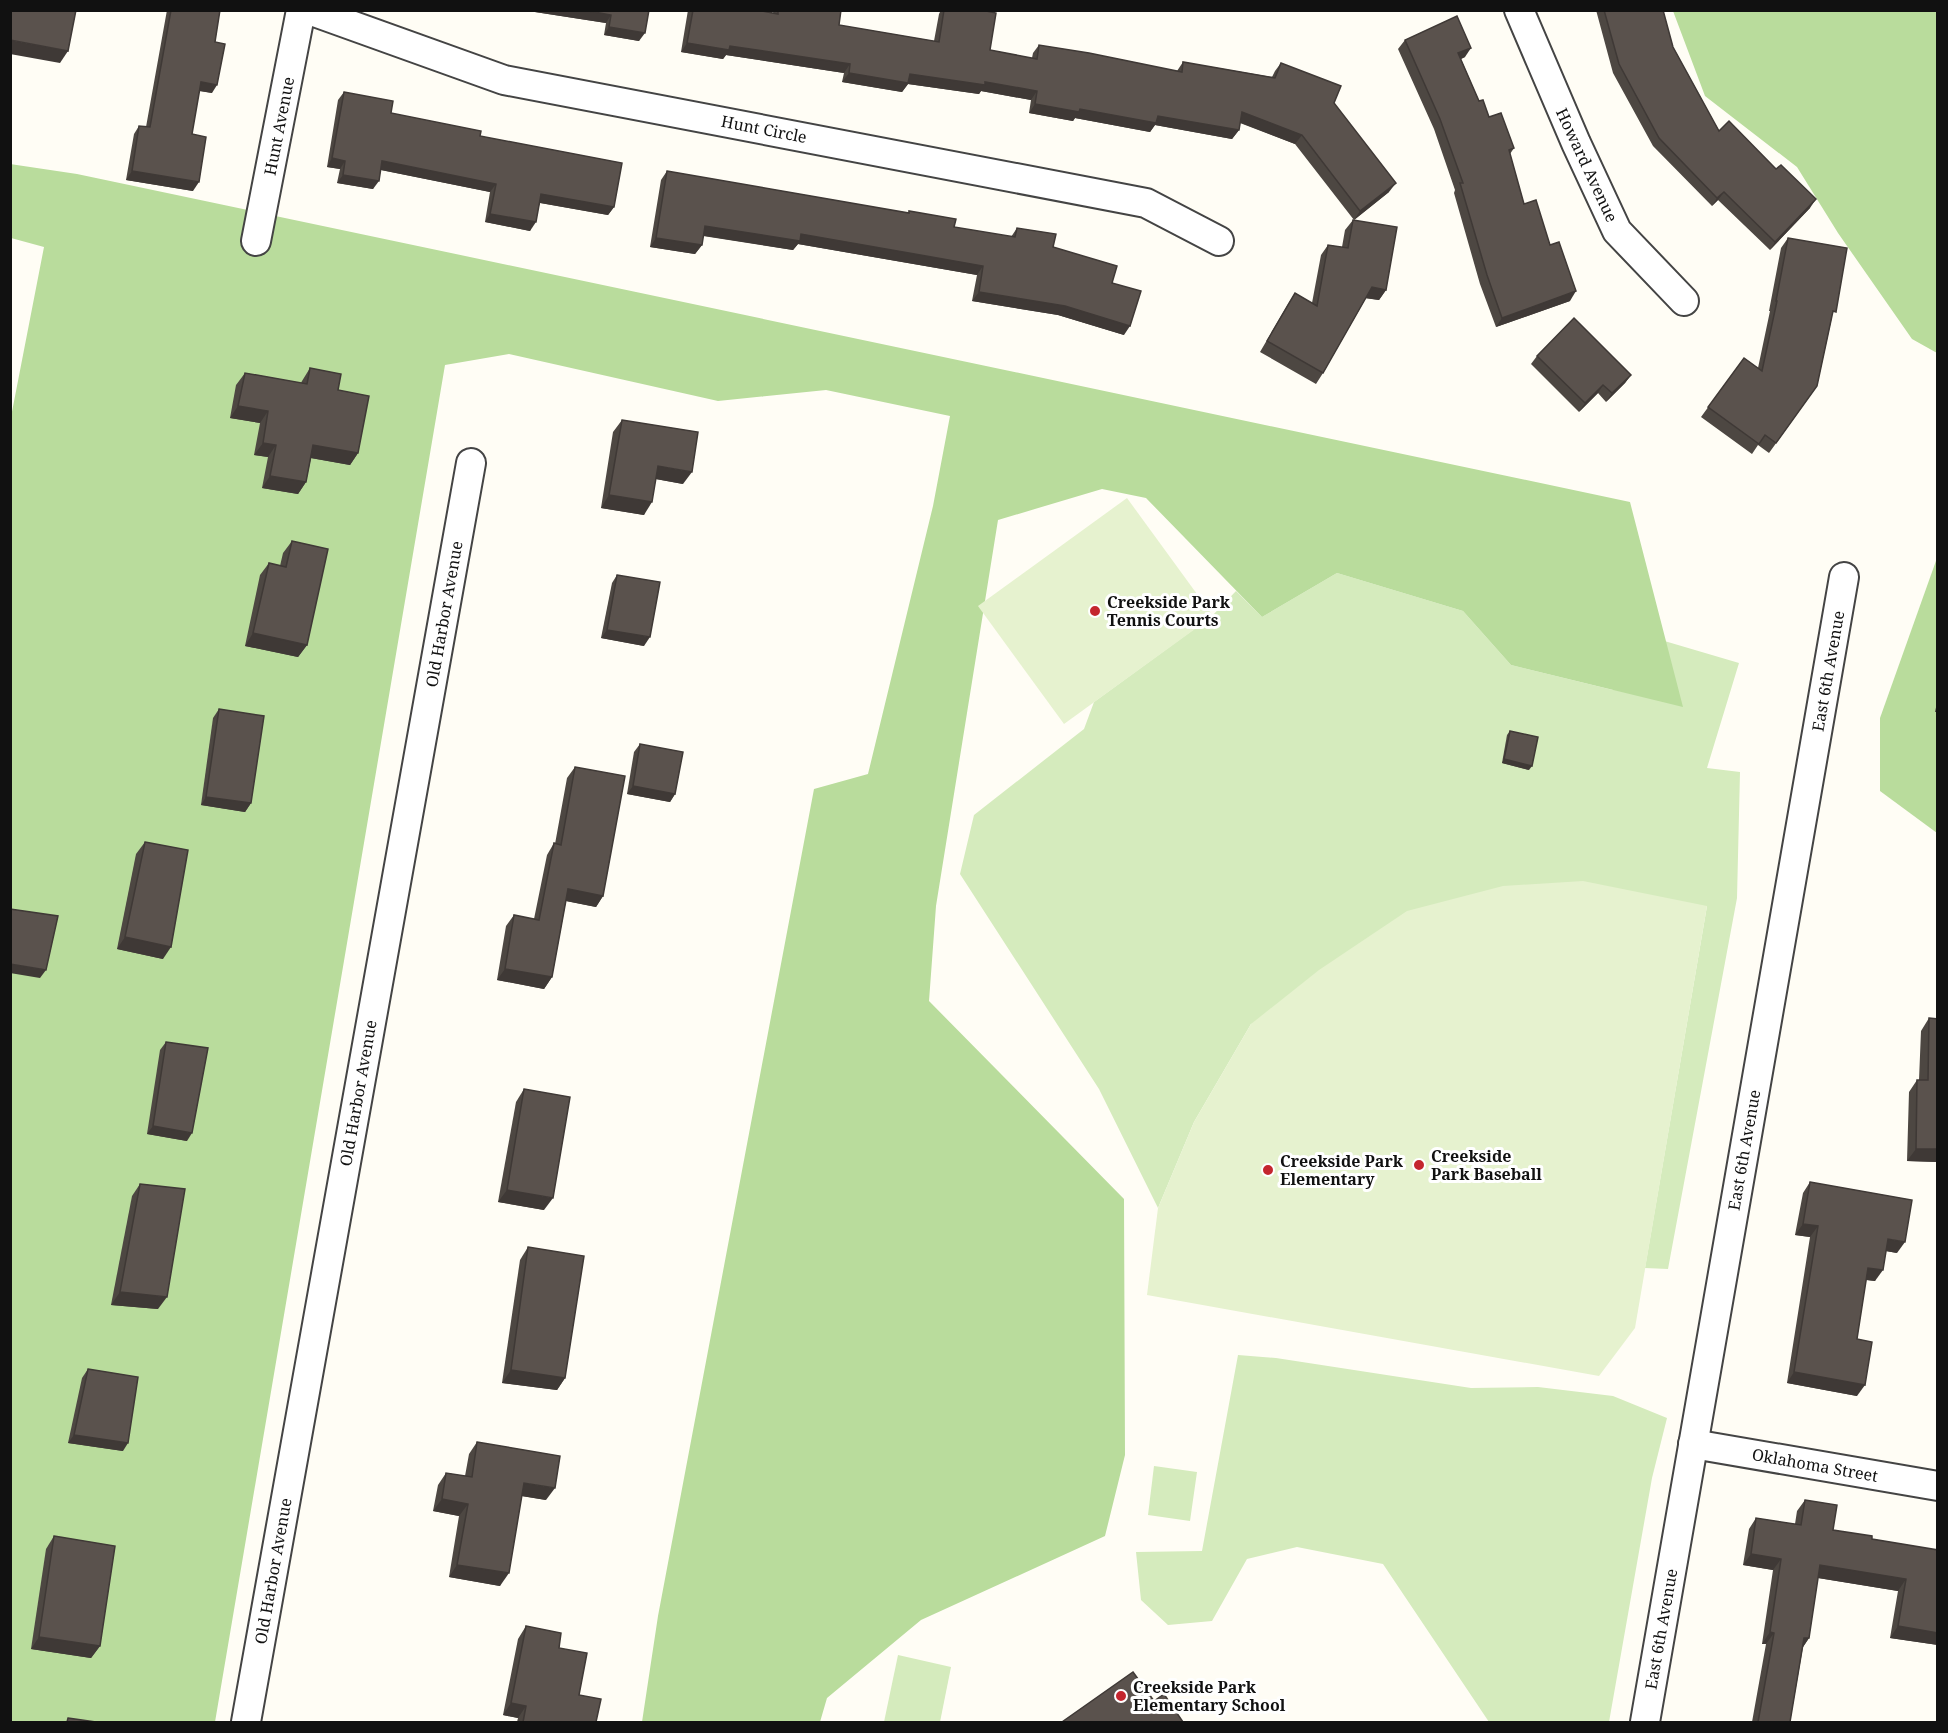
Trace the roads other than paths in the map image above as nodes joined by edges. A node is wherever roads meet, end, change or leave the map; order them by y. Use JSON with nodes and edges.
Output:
{"nodes":[{"id":1,"x":301,"y":10,"type":"edge"},
{"id":2,"x":309,"y":10,"type":"edge"},
{"id":3,"x":1519,"y":10,"type":"edge"},
{"id":4,"x":256,"y":241,"type":"dead end"},
{"id":5,"x":1219,"y":241,"type":"dead end"},
{"id":6,"x":1684,"y":301,"type":"dead end"},
{"id":7,"x":471,"y":463,"type":"dead end"},
{"id":8,"x":1844,"y":577,"type":"dead end"},
{"id":9,"x":1693,"y":1444,"type":"junction"},
{"id":10,"x":1938,"y":1486,"type":"edge"},
{"id":11,"x":246,"y":1722,"type":"edge"},
{"id":12,"x":1645,"y":1722,"type":"edge"}],
"edges":[{"from":1,"to":4,"type":"street","name":"Hunt Avenue"},
{"from":2,"to":5,"type":"street","name":"Hunt Circle"},
{"from":3,"to":6,"type":"street","name":"Howard Avenue"},
{"from":7,"to":11,"type":"street","name":"Old Harbor Avenue"},
{"from":8,"to":9,"type":"street","name":"East 6th Avenue"},
{"from":9,"to":10,"type":"street","name":"Oklahoma Street"},
{"from":9,"to":12,"type":"street","name":"East 6th Avenue"}]}
